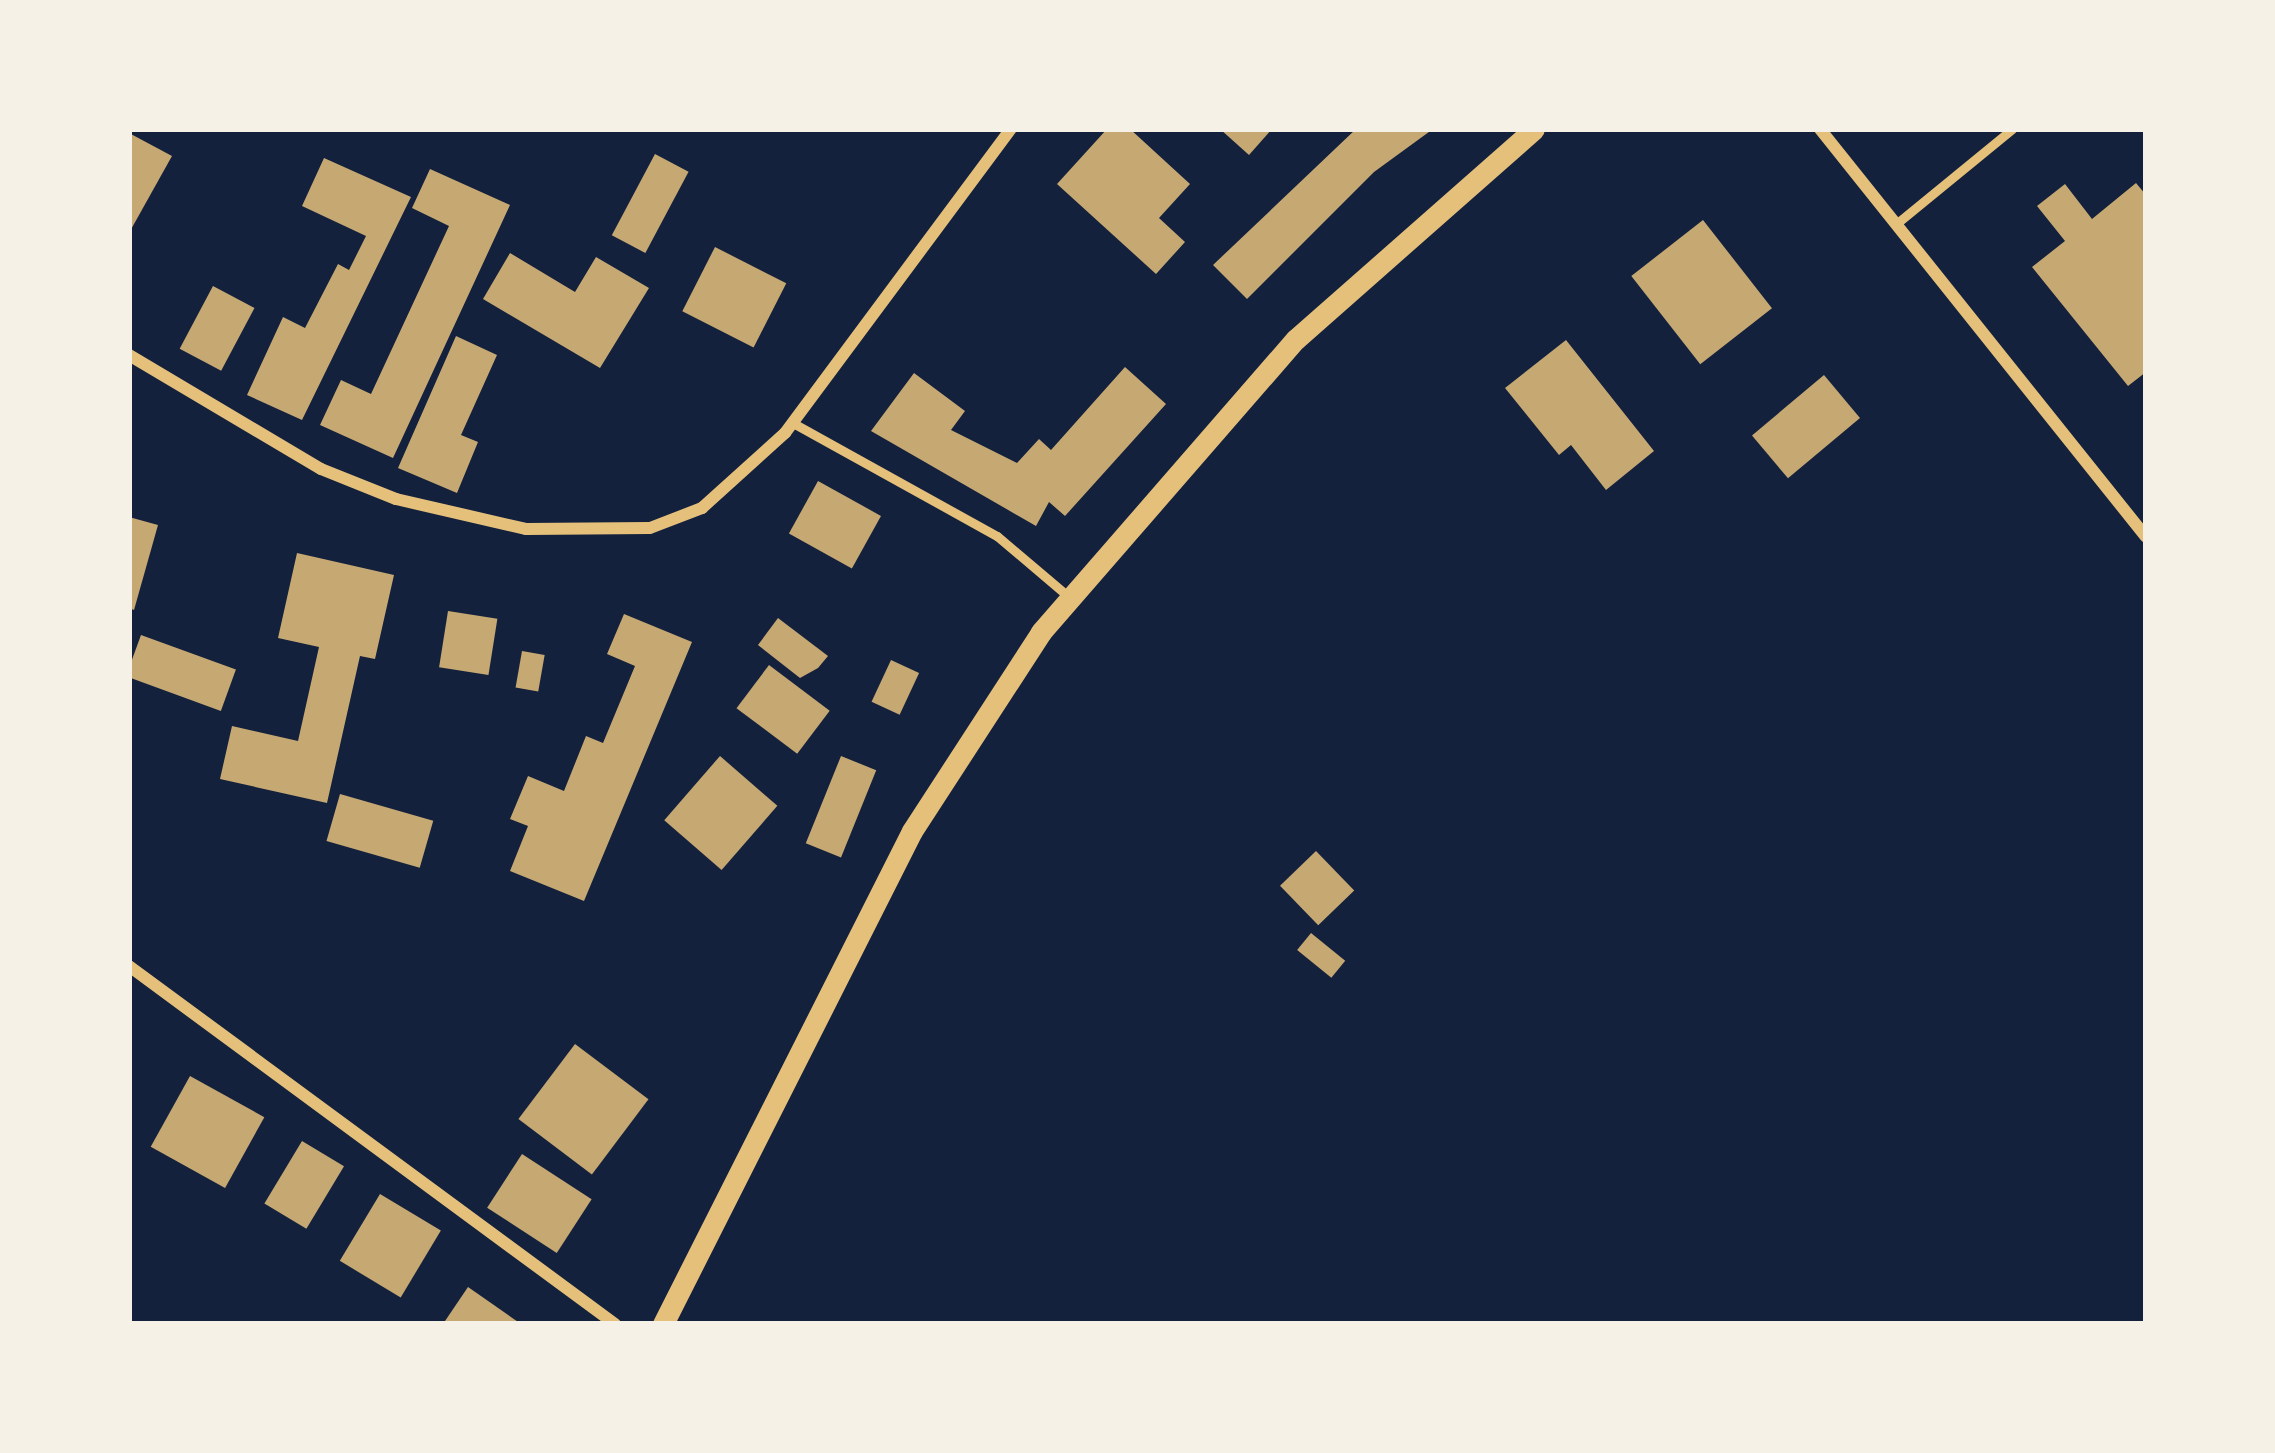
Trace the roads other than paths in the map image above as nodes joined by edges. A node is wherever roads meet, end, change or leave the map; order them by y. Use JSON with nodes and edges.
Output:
{"nodes":[{"id":1,"x":1011,"y":129,"type":"edge"},
{"id":2,"x":1534,"y":129,"type":"edge"},
{"id":3,"x":1820,"y":129,"type":"edge"},
{"id":4,"x":2012,"y":129,"type":"edge"},
{"id":5,"x":1897,"y":224,"type":"junction"},
{"id":6,"x":129,"y":355,"type":"edge"},
{"id":7,"x":794,"y":423,"type":"junction"},
{"id":8,"x":2146,"y":537,"type":"edge"},
{"id":9,"x":1069,"y":597,"type":"junction"},
{"id":10,"x":129,"y":966,"type":"edge"},
{"id":11,"x":615,"y":1324,"type":"edge"},
{"id":12,"x":664,"y":1324,"type":"edge"}],
"edges":[{"from":1,"to":7,"type":"street"},
{"from":2,"to":9,"type":"street"},
{"from":3,"to":5,"type":"street"},
{"from":4,"to":5,"type":"lane"},
{"from":5,"to":8,"type":"street"},
{"from":6,"to":7,"type":"street"},
{"from":7,"to":9,"type":"lane"},
{"from":9,"to":12,"type":"street"},
{"from":10,"to":11,"type":"street"}]}
